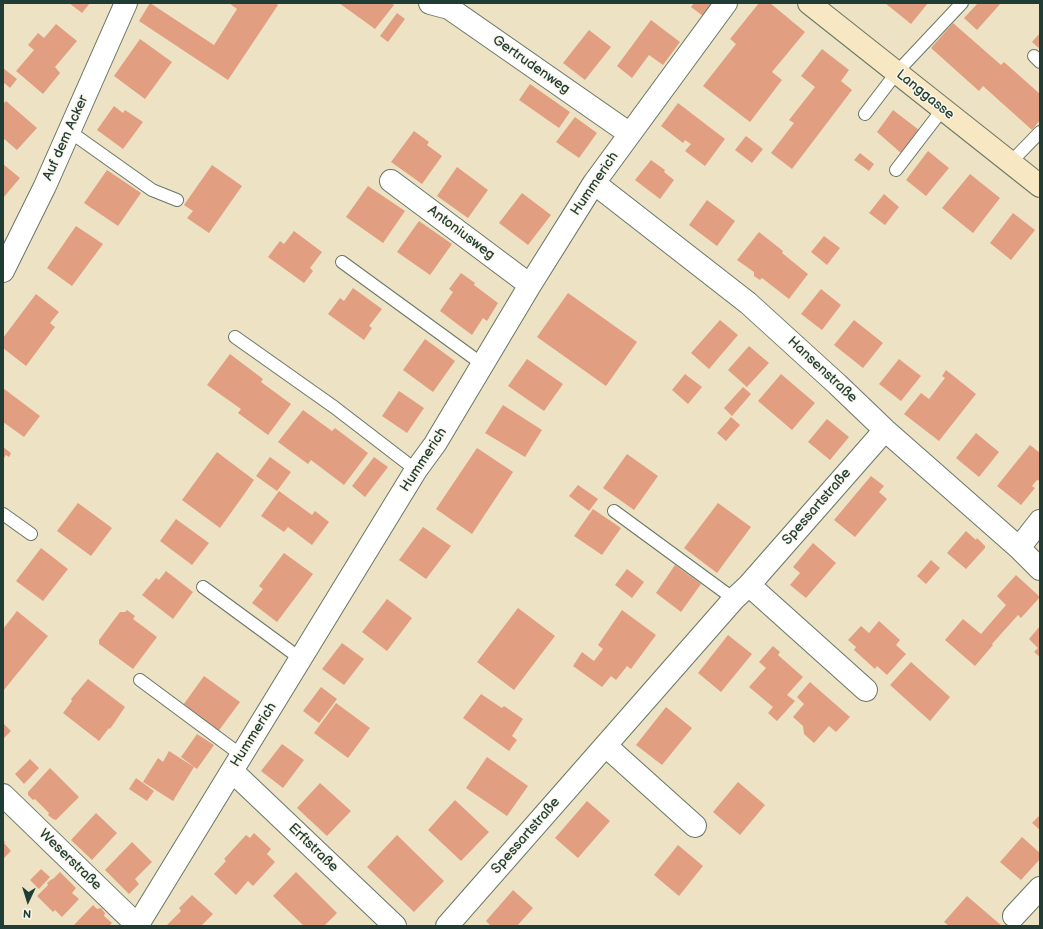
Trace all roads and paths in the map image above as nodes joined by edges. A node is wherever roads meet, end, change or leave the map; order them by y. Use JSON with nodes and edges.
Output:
{"nodes":[{"id":1,"x":126,"y":3,"type":"edge"},
{"id":2,"x":430,"y":3,"type":"edge"},
{"id":3,"x":726,"y":3,"type":"edge"},
{"id":4,"x":809,"y":3,"type":"edge"},
{"id":5,"x":962,"y":3,"type":"edge"},
{"id":6,"x":898,"y":72,"type":"junction"},
{"id":7,"x":942,"y":110,"type":"junction"},
{"id":8,"x":865,"y":114,"type":"dead end"},
{"id":9,"x":69,"y":131,"type":"junction"},
{"id":10,"x":1040,"y":132,"type":"edge"},
{"id":11,"x":630,"y":134,"type":"junction"},
{"id":12,"x":1010,"y":163,"type":"junction"},
{"id":13,"x":896,"y":170,"type":"dead end"},
{"id":14,"x":391,"y":181,"type":"dead end"},
{"id":15,"x":594,"y":183,"type":"junction"},
{"id":16,"x":1040,"y":186,"type":"edge"},
{"id":17,"x":177,"y":200,"type":"dead end"},
{"id":18,"x":342,"y":262,"type":"dead end"},
{"id":19,"x":3,"y":271,"type":"edge"},
{"id":20,"x":530,"y":284,"type":"junction"},
{"id":21,"x":235,"y":336,"type":"dead end"},
{"id":22,"x":482,"y":364,"type":"junction"},
{"id":23,"x":884,"y":430,"type":"junction"},
{"id":24,"x":416,"y":470,"type":"junction"},
{"id":25,"x":614,"y":511,"type":"dead end"},
{"id":26,"x":3,"y":514,"type":"edge"},
{"id":27,"x":1040,"y":521,"type":"edge"},
{"id":28,"x":31,"y":534,"type":"dead end"},
{"id":29,"x":1019,"y":548,"type":"junction"},
{"id":30,"x":1040,"y":569,"type":"edge"},
{"id":31,"x":203,"y":587,"type":"dead end"},
{"id":32,"x":741,"y":592,"type":"junction"},
{"id":33,"x":301,"y":659,"type":"junction"},
{"id":34,"x":140,"y":680,"type":"dead end"},
{"id":35,"x":866,"y":690,"type":"dead end"},
{"id":36,"x":606,"y":746,"type":"junction"},
{"id":37,"x":236,"y":763,"type":"junction"},
{"id":38,"x":3,"y":795,"type":"edge"},
{"id":39,"x":695,"y":826,"type":"dead end"},
{"id":40,"x":1040,"y":888,"type":"edge"},
{"id":41,"x":1014,"y":916,"type":"dead end"},
{"id":42,"x":137,"y":925,"type":"edge"},
{"id":43,"x":395,"y":926,"type":"edge"},
{"id":44,"x":447,"y":926,"type":"edge"}],
"edges":[{"from":1,"to":9,"type":"street","name":"Auf dem Acker"},
{"from":2,"to":11,"type":"street","name":"Gertrudenweg"},
{"from":3,"to":11,"type":"street","name":"Hummerich"},
{"from":4,"to":6,"type":"street","name":"Langgasse"},
{"from":5,"to":6,"type":"lane"},
{"from":6,"to":7,"type":"street","name":"Langgasse"},
{"from":6,"to":8,"type":"lane"},
{"from":7,"to":12,"type":"street","name":"Langgasse"},
{"from":7,"to":13,"type":"lane"},
{"from":9,"to":17,"type":"lane"},
{"from":9,"to":19,"type":"street","name":"Auf dem Acker"},
{"from":10,"to":12,"type":"lane"},
{"from":11,"to":15,"type":"street","name":"Hummerich"},
{"from":12,"to":16,"type":"street","name":"Langgasse"},
{"from":14,"to":20,"type":"street","name":"Antoniusweg"},
{"from":15,"to":20,"type":"street","name":"Hummerich"},
{"from":15,"to":23,"type":"street","name":"Hansenstraße"},
{"from":18,"to":22,"type":"lane"},
{"from":20,"to":22,"type":"street","name":"Hummerich"},
{"from":21,"to":24,"type":"lane"},
{"from":22,"to":24,"type":"street","name":"Hummerich"},
{"from":23,"to":29,"type":"street","name":"Hansenstraße"},
{"from":23,"to":32,"type":"street","name":"Spessartstraße"},
{"from":24,"to":33,"type":"street","name":"Hummerich"},
{"from":25,"to":32,"type":"lane"},
{"from":26,"to":28,"type":"lane"},
{"from":27,"to":29,"type":"street"},
{"from":29,"to":30,"type":"street","name":"Hansenstraße"},
{"from":31,"to":33,"type":"lane"},
{"from":32,"to":35,"type":"street"},
{"from":32,"to":36,"type":"street","name":"Spessartstraße"},
{"from":33,"to":37,"type":"street","name":"Hummerich"},
{"from":34,"to":37,"type":"lane"},
{"from":36,"to":39,"type":"street"},
{"from":36,"to":44,"type":"street","name":"Spessartstraße"},
{"from":37,"to":42,"type":"street","name":"Hummerich"},
{"from":37,"to":43,"type":"street","name":"Erftstraße"},
{"from":38,"to":42,"type":"street","name":"Weserstraße"},
{"from":40,"to":41,"type":"street"}]}
